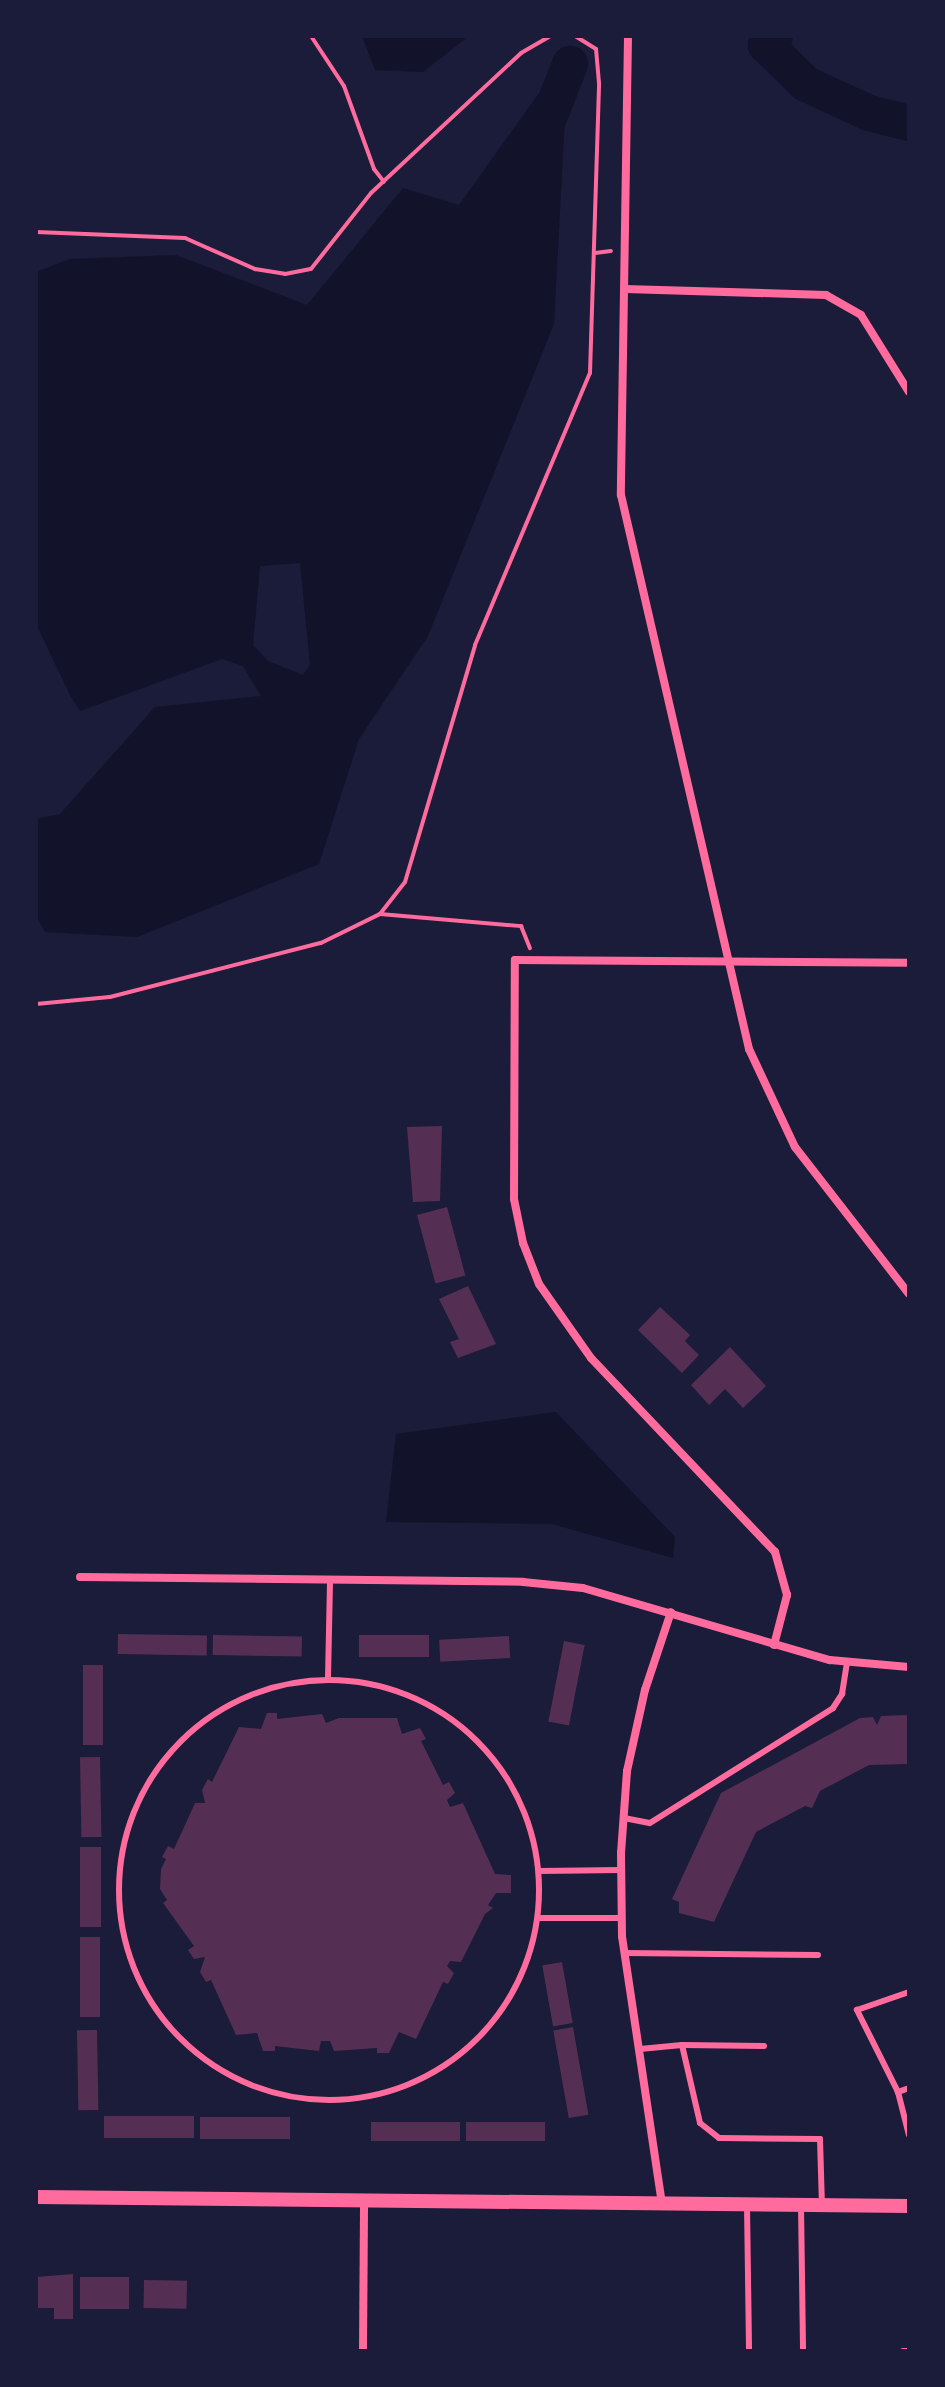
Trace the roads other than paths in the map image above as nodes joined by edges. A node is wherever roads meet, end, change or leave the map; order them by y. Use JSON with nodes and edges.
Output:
{"nodes":[{"id":1,"x":628,"y":36,"type":"edge"},
{"id":2,"x":625,"y":289,"type":"junction"},
{"id":3,"x":909,"y":392,"type":"edge"},
{"id":4,"x":729,"y":962,"type":"junction"},
{"id":5,"x":909,"y":963,"type":"edge"},
{"id":6,"x":909,"y":1294,"type":"edge"},
{"id":7,"x":80,"y":1577,"type":"dead end"},
{"id":8,"x":330,"y":1579,"type":"junction"},
{"id":9,"x":671,"y":1612,"type":"junction"},
{"id":10,"x":774,"y":1645,"type":"junction"},
{"id":11,"x":847,"y":1662,"type":"junction"},
{"id":12,"x":909,"y":1667,"type":"edge"},
{"id":13,"x":328,"y":1678,"type":"junction"},
{"id":14,"x":624,"y":1818,"type":"junction"},
{"id":15,"x":621,"y":1870,"type":"junction"},
{"id":16,"x":539,"y":1871,"type":"junction"},
{"id":17,"x":538,"y":1918,"type":"junction"},
{"id":18,"x":622,"y":1918,"type":"junction"},
{"id":19,"x":625,"y":1953,"type":"junction"},
{"id":20,"x":818,"y":1955,"type":"dead end"},
{"id":21,"x":909,"y":1992,"type":"edge"},
{"id":22,"x":682,"y":2045,"type":"junction"},
{"id":23,"x":764,"y":2046,"type":"dead end"},
{"id":24,"x":640,"y":2049,"type":"junction"},
{"id":25,"x":909,"y":2088,"type":"edge"},
{"id":26,"x":898,"y":2092,"type":"junction"},
{"id":27,"x":909,"y":2135,"type":"edge"},
{"id":28,"x":36,"y":2197,"type":"edge"},
{"id":29,"x":364,"y":2201,"type":"junction"},
{"id":30,"x":662,"y":2204,"type":"junction"},
{"id":31,"x":747,"y":2205,"type":"junction"},
{"id":32,"x":801,"y":2205,"type":"junction"},
{"id":33,"x":822,"y":2206,"type":"junction"},
{"id":34,"x":909,"y":2206,"type":"edge"},
{"id":35,"x":363,"y":2351,"type":"edge"},
{"id":36,"x":749,"y":2351,"type":"edge"},
{"id":37,"x":803,"y":2351,"type":"edge"},
{"id":38,"x":903,"y":2351,"type":"edge"},
{"id":39,"x":909,"y":2351,"type":"edge"}],
"edges":[{"from":1,"to":2,"type":"street"},
{"from":2,"to":3,"type":"street"},
{"from":2,"to":4,"type":"street"},
{"from":4,"to":5,"type":"street"},
{"from":4,"to":6,"type":"street"},
{"from":4,"to":10,"type":"street"},
{"from":7,"to":8,"type":"street"},
{"from":8,"to":9,"type":"street"},
{"from":8,"to":13,"type":"lane"},
{"from":9,"to":10,"type":"street"},
{"from":9,"to":14,"type":"street"},
{"from":10,"to":11,"type":"street"},
{"from":11,"to":12,"type":"street"},
{"from":11,"to":14,"type":"lane"},
{"from":13,"to":16,"type":"lane"},
{"from":13,"to":17,"type":"lane"},
{"from":14,"to":15,"type":"street"},
{"from":15,"to":16,"type":"lane"},
{"from":15,"to":18,"type":"street"},
{"from":16,"to":17,"type":"lane"},
{"from":17,"to":18,"type":"lane"},
{"from":18,"to":19,"type":"street"},
{"from":19,"to":20,"type":"lane"},
{"from":19,"to":24,"type":"street"},
{"from":21,"to":26,"type":"lane"},
{"from":22,"to":23,"type":"lane"},
{"from":22,"to":24,"type":"lane"},
{"from":22,"to":33,"type":"lane"},
{"from":24,"to":30,"type":"street"},
{"from":25,"to":26,"type":"lane"},
{"from":26,"to":27,"type":"lane"},
{"from":28,"to":29,"type":"street"},
{"from":29,"to":30,"type":"street"},
{"from":29,"to":35,"type":"street"},
{"from":30,"to":31,"type":"street"},
{"from":31,"to":32,"type":"street"},
{"from":31,"to":36,"type":"lane"},
{"from":32,"to":33,"type":"street"},
{"from":32,"to":37,"type":"lane"},
{"from":33,"to":34,"type":"street"},
{"from":38,"to":39,"type":"lane"}]}
